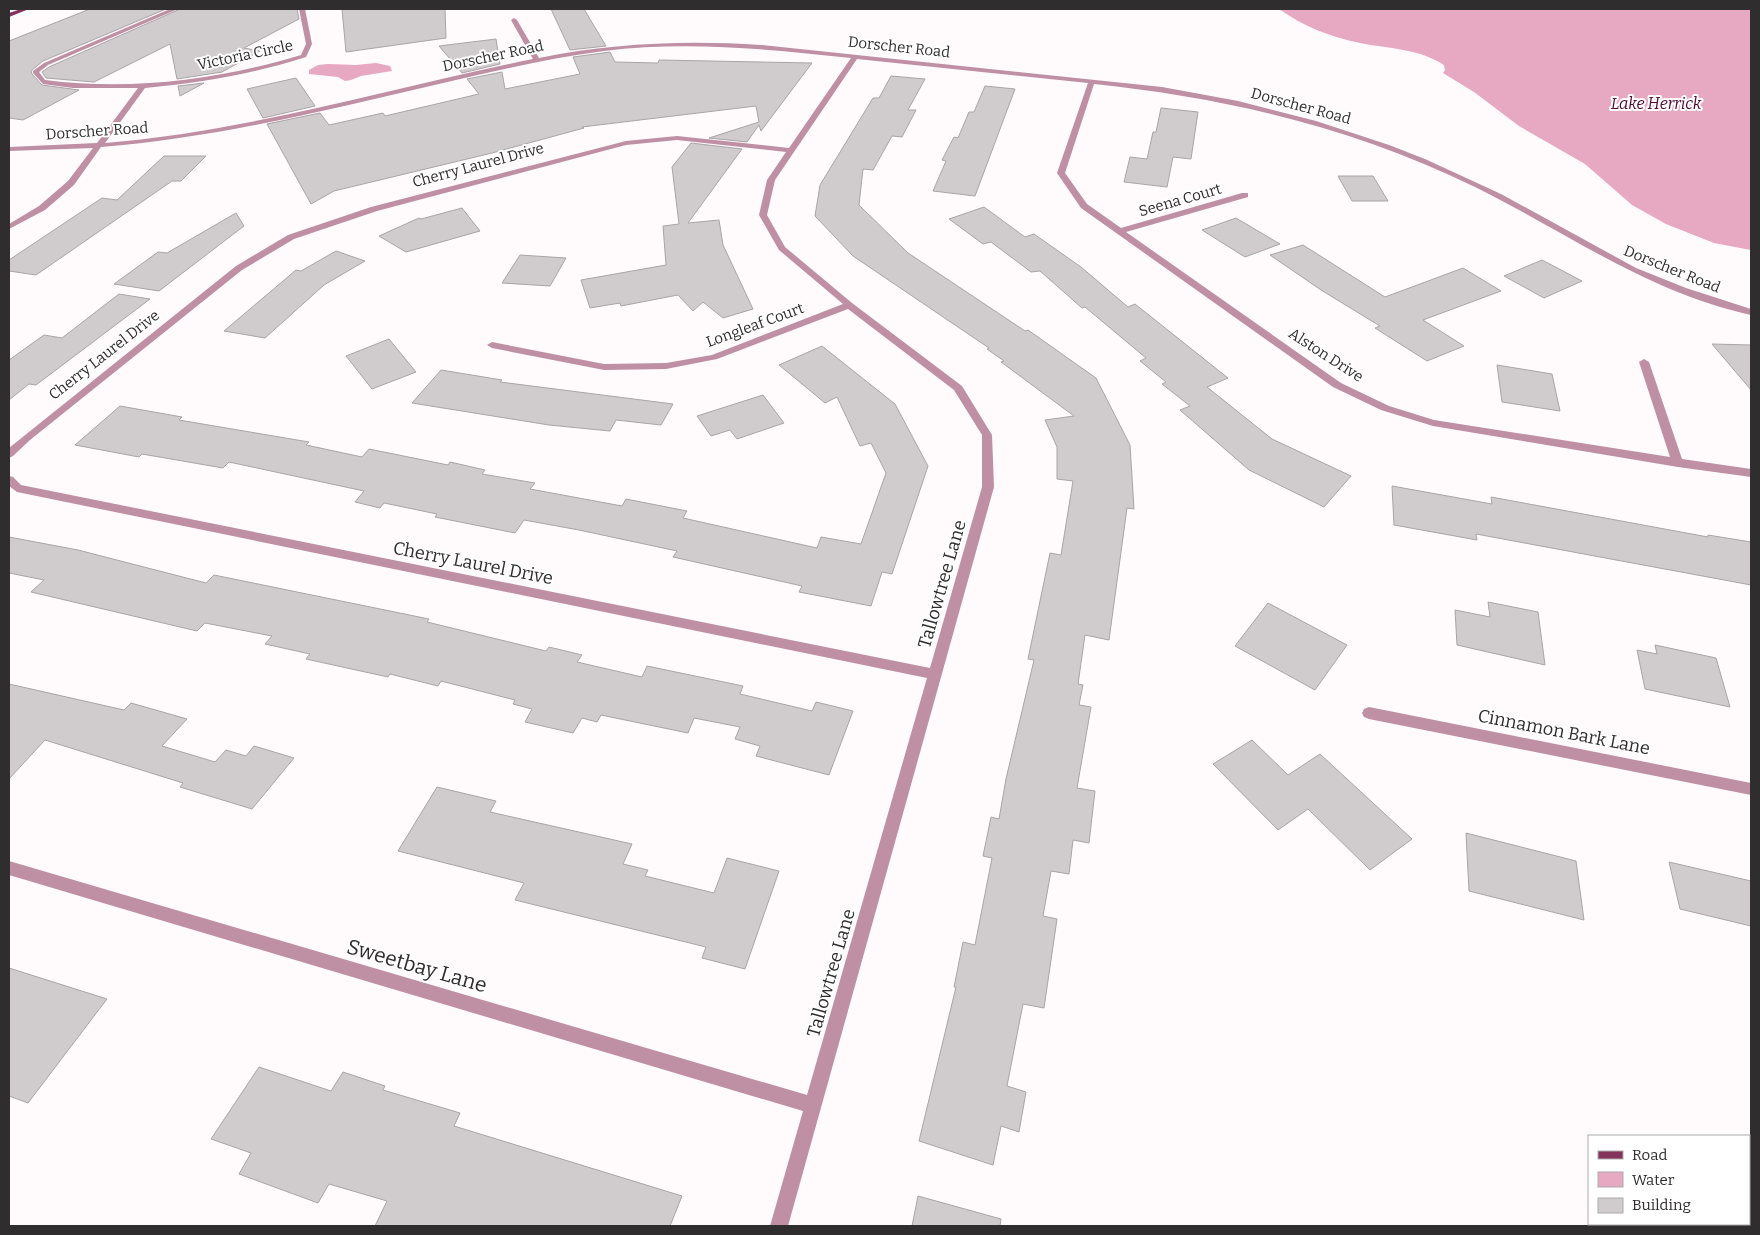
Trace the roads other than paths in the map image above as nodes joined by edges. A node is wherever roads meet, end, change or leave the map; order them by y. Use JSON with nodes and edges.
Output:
{"nodes":[{"id":1,"x":26,"y":9,"type":"edge"},
{"id":2,"x":175,"y":9,"type":"edge"},
{"id":3,"x":302,"y":9,"type":"edge"},
{"id":4,"x":9,"y":15,"type":"edge"},
{"id":5,"x":514,"y":20,"type":"dead end"},
{"id":6,"x":856,"y":56,"type":"junction"},
{"id":7,"x":537,"y":60,"type":"junction"},
{"id":8,"x":1092,"y":80,"type":"junction"},
{"id":9,"x":143,"y":86,"type":"junction"},
{"id":10,"x":98,"y":147,"type":"junction"},
{"id":11,"x":9,"y":149,"type":"edge"},
{"id":12,"x":792,"y":151,"type":"junction"},
{"id":13,"x":1245,"y":195,"type":"dead end"},
{"id":14,"x":9,"y":227,"type":"edge"},
{"id":15,"x":1121,"y":231,"type":"junction"},
{"id":16,"x":850,"y":305,"type":"junction"},
{"id":17,"x":1751,"y":312,"type":"edge"},
{"id":18,"x":492,"y":345,"type":"dead end"},
{"id":19,"x":1644,"y":362,"type":"dead end"},
{"id":20,"x":9,"y":454,"type":"edge"},
{"id":21,"x":1678,"y":463,"type":"junction"},
{"id":22,"x":1751,"y":474,"type":"edge"},
{"id":23,"x":9,"y":480,"type":"edge"},
{"id":24,"x":934,"y":674,"type":"junction"},
{"id":25,"x":1369,"y":713,"type":"dead end"},
{"id":26,"x":1751,"y":789,"type":"edge"},
{"id":27,"x":9,"y":868,"type":"edge"},
{"id":28,"x":812,"y":1106,"type":"junction"},
{"id":29,"x":779,"y":1226,"type":"edge"}],
"edges":[{"from":1,"to":4,"type":"main road"},
{"from":2,"to":9,"type":"street","name":"Victoria Circle"},
{"from":3,"to":9,"type":"street","name":"Victoria Circle"},
{"from":5,"to":7,"type":"street"},
{"from":6,"to":7,"type":"street","name":"Dorscher Road"},
{"from":6,"to":8,"type":"street","name":"Dorscher Road"},
{"from":6,"to":12,"type":"street","name":"Tallowtree Lane"},
{"from":7,"to":10,"type":"street","name":"Dorscher Road"},
{"from":8,"to":15,"type":"street","name":"Alston Drive"},
{"from":8,"to":17,"type":"street","name":"Dorscher Road"},
{"from":9,"to":10,"type":"street"},
{"from":10,"to":11,"type":"street","name":"Dorscher Road"},
{"from":10,"to":14,"type":"street"},
{"from":12,"to":16,"type":"street","name":"Tallowtree Lane"},
{"from":12,"to":20,"type":"street","name":"Cherry Laurel Drive"},
{"from":13,"to":15,"type":"street","name":"Seena Court"},
{"from":15,"to":21,"type":"street","name":"Alston Drive"},
{"from":16,"to":18,"type":"street","name":"Longleaf Court"},
{"from":16,"to":24,"type":"street","name":"Tallowtree Lane"},
{"from":19,"to":21,"type":"street"},
{"from":21,"to":22,"type":"street","name":"Alston Drive"},
{"from":23,"to":24,"type":"street","name":"Cherry Laurel Drive"},
{"from":24,"to":28,"type":"street","name":"Tallowtree Lane"},
{"from":25,"to":26,"type":"street","name":"Cinnamon Bark Lane"},
{"from":27,"to":28,"type":"street","name":"Sweetbay Lane"},
{"from":28,"to":29,"type":"street","name":"Tallowtree Lane"}]}
